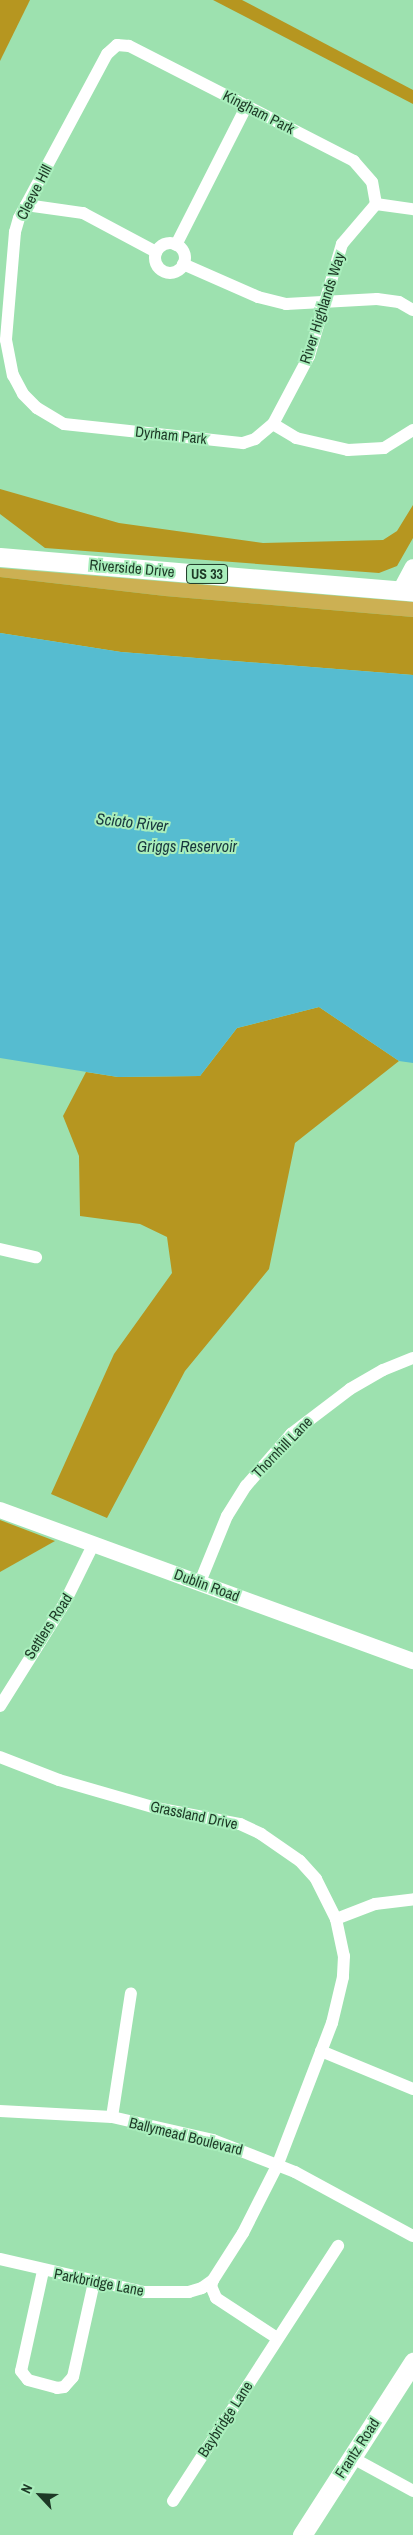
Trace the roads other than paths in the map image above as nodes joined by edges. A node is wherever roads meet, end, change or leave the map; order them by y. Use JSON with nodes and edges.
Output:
{"nodes":[{"id":1,"x":117,"y":45,"type":"joint"},
{"id":2,"x":247,"y":105,"type":"junction"},
{"id":3,"x":376,"y":204,"type":"junction"},
{"id":4,"x":26,"y":205,"type":"junction"},
{"id":5,"x":413,"y":209,"type":"edge"},
{"id":6,"x":176,"y":245,"type":"junction"},
{"id":7,"x":156,"y":252,"type":"junction"},
{"id":8,"x":183,"y":264,"type":"junction"},
{"id":9,"x":326,"y":301,"type":"junction"},
{"id":10,"x":413,"y":310,"type":"edge"},
{"id":11,"x":64,"y":424,"type":"joint"},
{"id":12,"x":273,"y":424,"type":"junction"},
{"id":13,"x":413,"y":430,"type":"edge"},
{"id":14,"x":0,"y":556,"type":"edge"},
{"id":15,"x":413,"y":566,"type":"edge"},
{"id":16,"x":407,"y":591,"type":"edge"},
{"id":17,"x":0,"y":1249,"type":"edge"},
{"id":18,"x":36,"y":1257,"type":"dead end"},
{"id":19,"x":413,"y":1358,"type":"edge"},
{"id":20,"x":0,"y":1510,"type":"edge"},
{"id":21,"x":93,"y":1545,"type":"junction"},
{"id":22,"x":200,"y":1582,"type":"junction"},
{"id":23,"x":413,"y":1661,"type":"edge"},
{"id":24,"x":0,"y":1706,"type":"edge"},
{"id":25,"x":0,"y":1757,"type":"edge"},
{"id":26,"x":413,"y":1899,"type":"edge"},
{"id":27,"x":336,"y":1919,"type":"junction"},
{"id":28,"x":131,"y":1993,"type":"dead end"},
{"id":29,"x":321,"y":2051,"type":"junction"},
{"id":30,"x":413,"y":2089,"type":"edge"},
{"id":31,"x":0,"y":2111,"type":"edge"},
{"id":32,"x":112,"y":2117,"type":"junction"},
{"id":33,"x":278,"y":2164,"type":"junction"},
{"id":34,"x":413,"y":2236,"type":"edge"},
{"id":35,"x":338,"y":2246,"type":"dead end"},
{"id":36,"x":0,"y":2259,"type":"edge"},
{"id":37,"x":43,"y":2270,"type":"junction"},
{"id":38,"x":213,"y":2280,"type":"junction"},
{"id":39,"x":94,"y":2282,"type":"junction"},
{"id":40,"x":277,"y":2338,"type":"junction"},
{"id":41,"x":413,"y":2362,"type":"edge"},
{"id":42,"x":351,"y":2457,"type":"junction"},
{"id":43,"x":413,"y":2491,"type":"edge"},
{"id":44,"x":173,"y":2500,"type":"dead end"},
{"id":45,"x":302,"y":2535,"type":"edge"}],
"edges":[{"from":1,"to":2,"type":"street","name":"Kingham Park"},
{"from":1,"to":4,"type":"street","name":"Cleeve Hill"},
{"from":2,"to":3,"type":"street","name":"Kingham Park"},
{"from":2,"to":6,"type":"street"},
{"from":3,"to":5,"type":"street"},
{"from":3,"to":9,"type":"street","name":"River Highlands Way"},
{"from":4,"to":7,"type":"street"},
{"from":4,"to":11,"type":"street","name":"Cleeve Hill"},
{"from":6,"to":7,"type":"street"},
{"from":6,"to":8,"type":"street"},
{"from":7,"to":8,"type":"street"},
{"from":8,"to":9,"type":"street"},
{"from":9,"to":10,"type":"street"},
{"from":9,"to":12,"type":"street","name":"River Highlands Way"},
{"from":11,"to":12,"type":"street","name":"Dyrham Park"},
{"from":12,"to":13,"type":"street"},
{"from":14,"to":16,"type":"main road","name":"Riverside Drive","number":"US 33"},
{"from":15,"to":16,"type":"main road"},
{"from":17,"to":18,"type":"street"},
{"from":19,"to":22,"type":"street","name":"Thornhill Lane"},
{"from":20,"to":21,"type":"main road","name":"Dublin Road"},
{"from":21,"to":22,"type":"main road","name":"Dublin Road"},
{"from":21,"to":24,"type":"street","name":"Settlers Road"},
{"from":22,"to":23,"type":"main road","name":"Dublin Road"},
{"from":25,"to":27,"type":"street","name":"Grassland Drive"},
{"from":26,"to":27,"type":"street"},
{"from":27,"to":29,"type":"street","name":"Grassland Drive"},
{"from":28,"to":32,"type":"street"},
{"from":29,"to":30,"type":"street"},
{"from":29,"to":33,"type":"street","name":"Grassland Drive"},
{"from":31,"to":32,"type":"street","name":"Ballymead Boulevard"},
{"from":32,"to":33,"type":"street","name":"Ballymead Boulevard"},
{"from":33,"to":34,"type":"street","name":"Ballymead Boulevard"},
{"from":33,"to":38,"type":"street"},
{"from":35,"to":40,"type":"street","name":"Baybridge Lane"},
{"from":36,"to":37,"type":"street","name":"Parkbridge Lane"},
{"from":37,"to":39,"type":"street","name":"Parkbridge Lane"},
{"from":37,"to":39,"type":"street"},
{"from":38,"to":39,"type":"street","name":"Parkbridge Lane"},
{"from":38,"to":40,"type":"street"},
{"from":40,"to":44,"type":"street","name":"Baybridge Lane"},
{"from":41,"to":42,"type":"main road","name":"Frantz Road"},
{"from":42,"to":43,"type":"street"},
{"from":42,"to":45,"type":"main road","name":"Frantz Road"}]}
